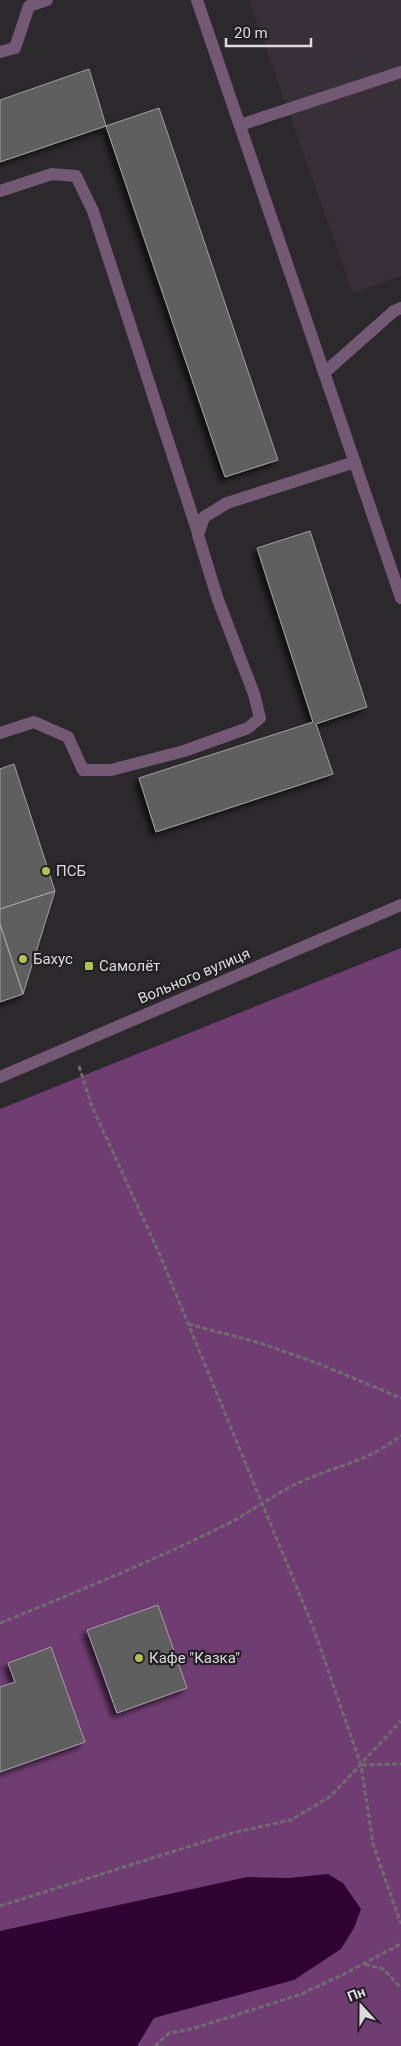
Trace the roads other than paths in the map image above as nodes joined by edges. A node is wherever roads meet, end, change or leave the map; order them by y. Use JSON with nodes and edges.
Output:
{"nodes":[{"id":1,"x":48,"y":0,"type":"edge"},
{"id":2,"x":197,"y":0,"type":"edge"},
{"id":3,"x":28,"y":3,"type":"edge"},
{"id":4,"x":0,"y":52,"type":"edge"},
{"id":5,"x":401,"y":72,"type":"edge"},
{"id":6,"x":240,"y":126,"type":"junction"},
{"id":7,"x":0,"y":191,"type":"edge"},
{"id":8,"x":401,"y":308,"type":"edge"},
{"id":9,"x":324,"y":373,"type":"junction"},
{"id":10,"x":355,"y":462,"type":"junction"},
{"id":11,"x":198,"y":533,"type":"junction"},
{"id":12,"x":401,"y":598,"type":"edge"},
{"id":13,"x":0,"y":733,"type":"edge"},
{"id":14,"x":401,"y":905,"type":"edge"},
{"id":15,"x":0,"y":1077,"type":"edge"}],
"edges":[{"from":1,"to":3,"type":"street"},
{"from":2,"to":6,"type":"street"},
{"from":3,"to":4,"type":"street"},
{"from":5,"to":6,"type":"street"},
{"from":6,"to":9,"type":"street"},
{"from":7,"to":11,"type":"street"},
{"from":8,"to":9,"type":"street"},
{"from":9,"to":10,"type":"street"},
{"from":10,"to":11,"type":"street"},
{"from":10,"to":12,"type":"street"},
{"from":11,"to":13,"type":"street"},
{"from":14,"to":15,"type":"street","name":"Вольного вулиця"}]}
